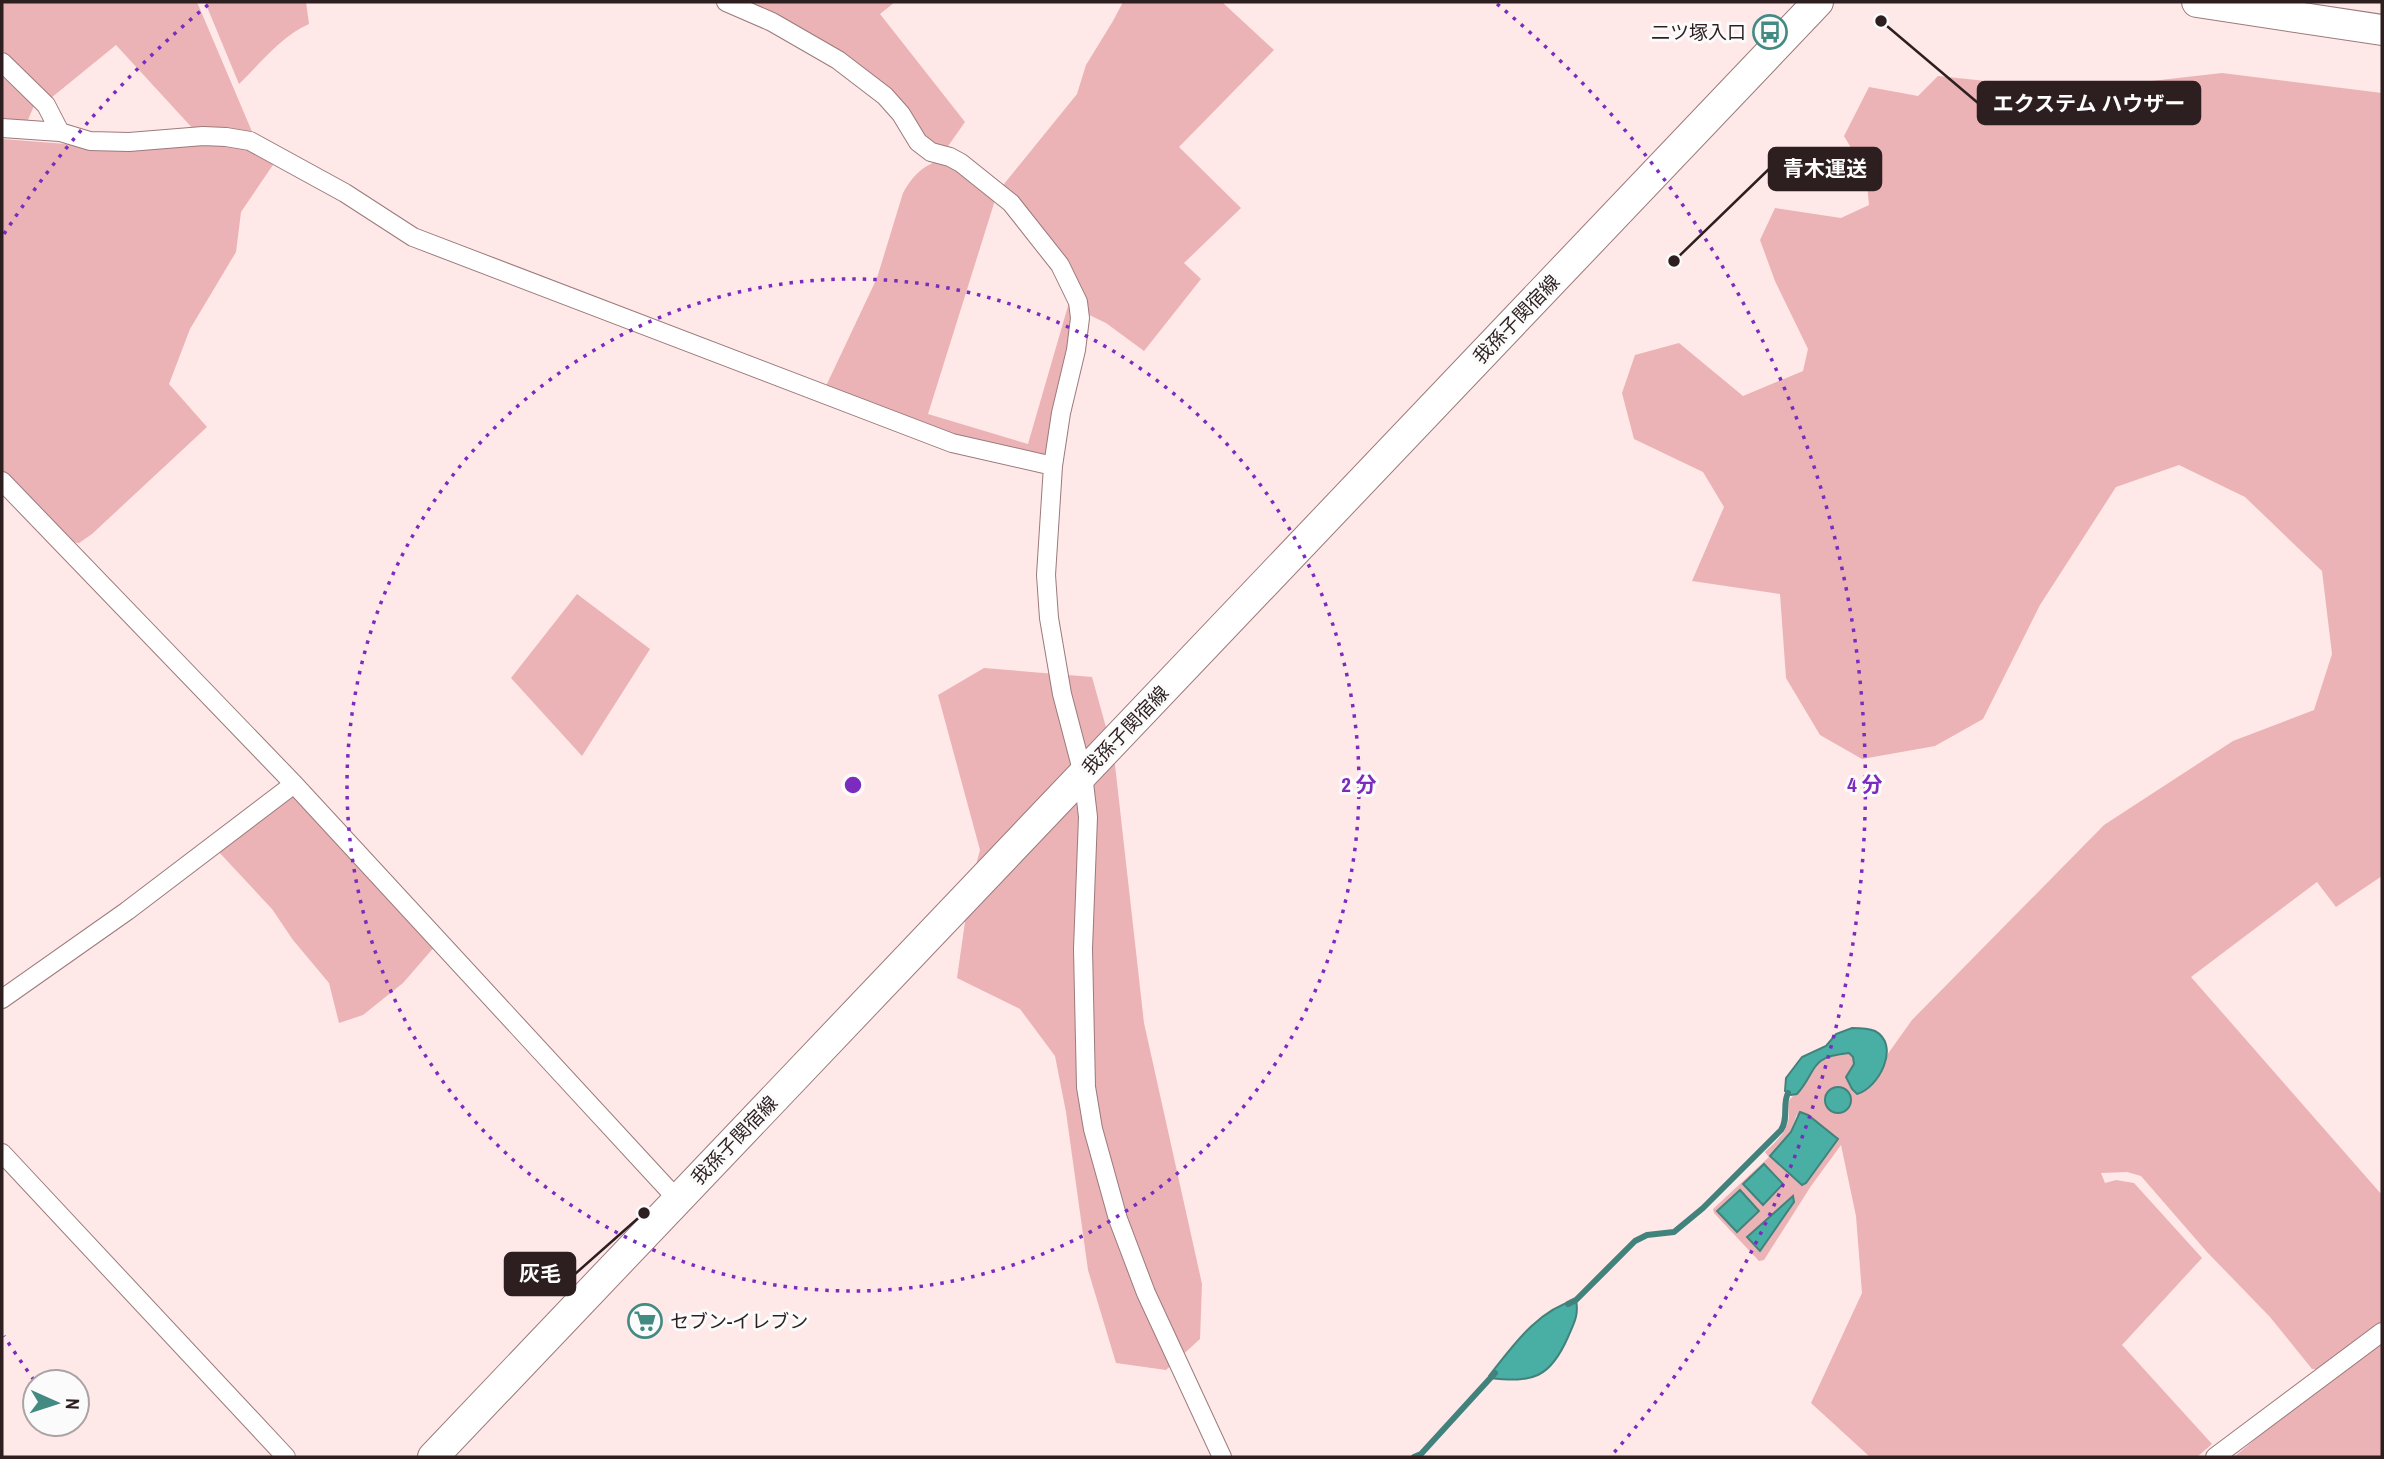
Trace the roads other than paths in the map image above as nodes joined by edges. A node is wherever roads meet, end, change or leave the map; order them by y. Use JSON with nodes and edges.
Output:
{"nodes":[{"id":1,"x":726,"y":2,"type":"edge"},
{"id":2,"x":1818,"y":2,"type":"edge"},
{"id":3,"x":2197,"y":2,"type":"edge"},
{"id":4,"x":2382,"y":30,"type":"edge"},
{"id":5,"x":2,"y":62,"type":"edge"},
{"id":6,"x":2,"y":128,"type":"edge"},
{"id":7,"x":61,"y":132,"type":"junction"},
{"id":8,"x":1053,"y":466,"type":"junction"},
{"id":9,"x":2,"y":481,"type":"edge"},
{"id":10,"x":1083,"y":774,"type":"junction"},
{"id":11,"x":294,"y":784,"type":"junction"},
{"id":12,"x":2,"y":999,"type":"edge"},
{"id":13,"x":2,"y":1153,"type":"edge"},
{"id":14,"x":677,"y":1199,"type":"junction"},
{"id":15,"x":2382,"y":1332,"type":"edge"},
{"id":16,"x":286,"y":1457,"type":"edge"},
{"id":17,"x":433,"y":1457,"type":"edge"},
{"id":18,"x":1222,"y":1457,"type":"edge"},
{"id":19,"x":2215,"y":1457,"type":"edge"}],
"edges":[{"from":1,"to":8,"type":"street"},
{"from":2,"to":10,"type":"main road","name":"我孫子関宿線"},
{"from":3,"to":4,"type":"main road"},
{"from":5,"to":7,"type":"street"},
{"from":6,"to":7,"type":"street"},
{"from":7,"to":8,"type":"street"},
{"from":8,"to":10,"type":"street"},
{"from":9,"to":11,"type":"street"},
{"from":10,"to":14,"type":"main road","name":"我孫子関宿線"},
{"from":10,"to":18,"type":"street"},
{"from":11,"to":12,"type":"street"},
{"from":11,"to":14,"type":"street"},
{"from":13,"to":16,"type":"street"},
{"from":14,"to":17,"type":"main road","name":"我孫子関宿線"},
{"from":15,"to":19,"type":"street"}]}
